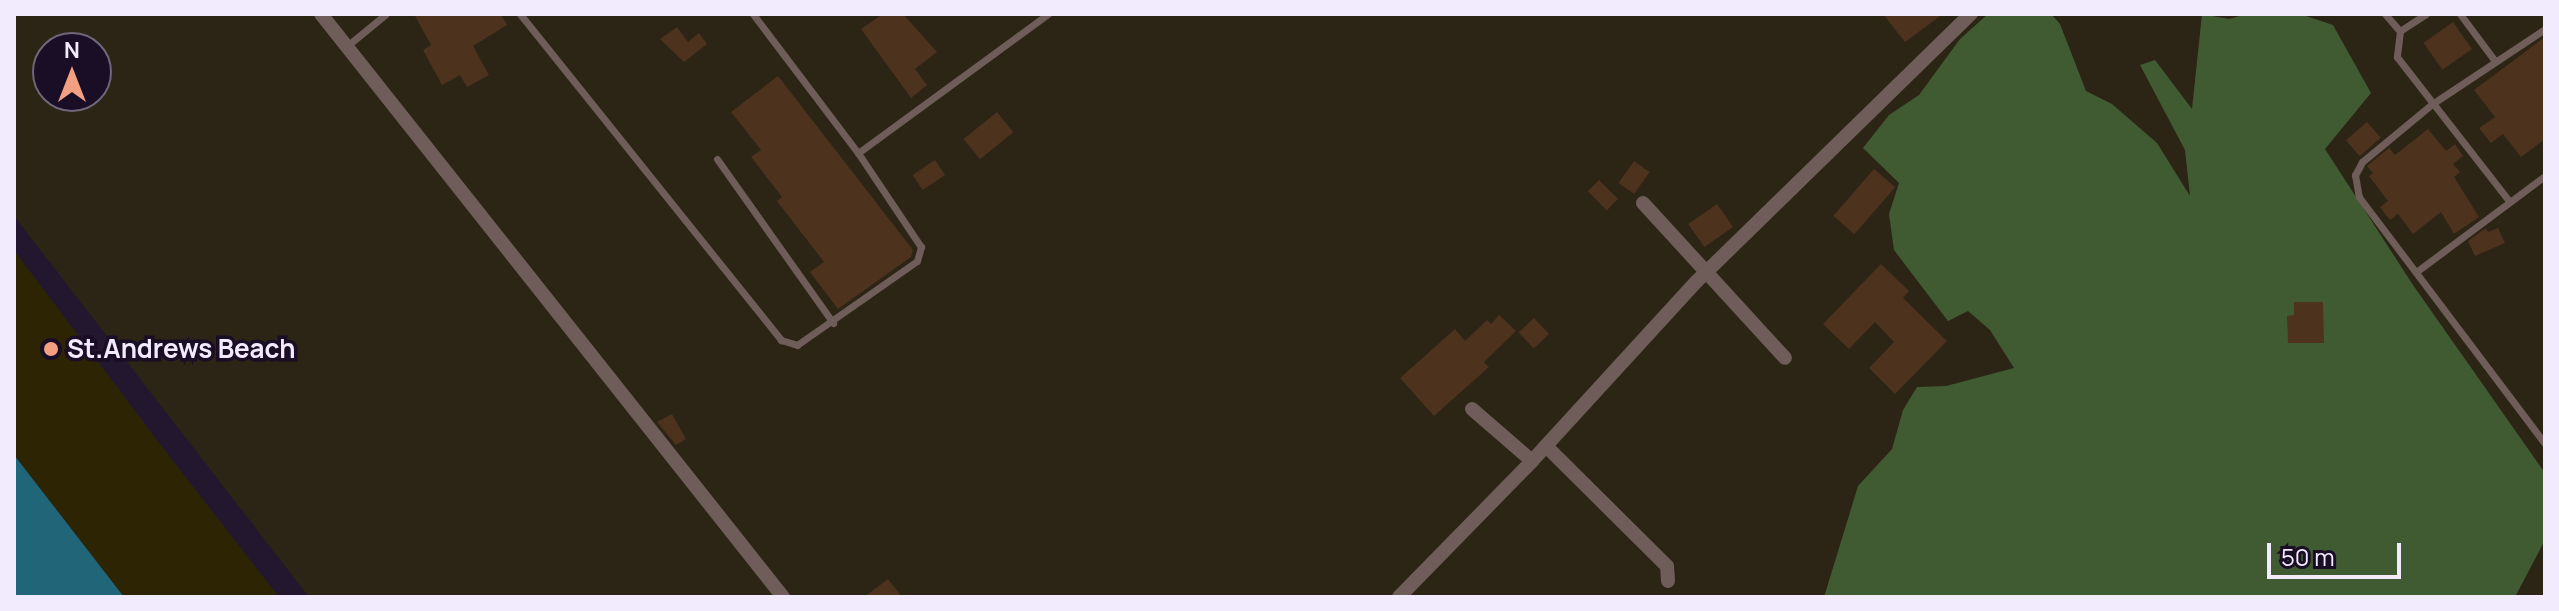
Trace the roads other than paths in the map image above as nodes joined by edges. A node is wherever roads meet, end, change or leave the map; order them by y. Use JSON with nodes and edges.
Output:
{"nodes":[{"id":1,"x":321,"y":14,"type":"edge"},
{"id":2,"x":386,"y":14,"type":"edge"},
{"id":3,"x":520,"y":14,"type":"edge"},
{"id":4,"x":753,"y":14,"type":"edge"},
{"id":5,"x":1048,"y":14,"type":"edge"},
{"id":6,"x":1971,"y":14,"type":"edge"},
{"id":7,"x":2385,"y":14,"type":"edge"},
{"id":8,"x":2426,"y":14,"type":"edge"},
{"id":9,"x":2460,"y":14,"type":"edge"},
{"id":10,"x":2545,"y":29,"type":"edge"},
{"id":11,"x":2400,"y":31,"type":"junction"},
{"id":12,"x":347,"y":46,"type":"junction"},
{"id":13,"x":2495,"y":61,"type":"junction"},
{"id":14,"x":2432,"y":104,"type":"junction"},
{"id":15,"x":858,"y":153,"type":"junction"},
{"id":16,"x":717,"y":159,"type":"dead end"},
{"id":17,"x":2545,"y":176,"type":"edge"},
{"id":18,"x":2509,"y":201,"type":"junction"},
{"id":19,"x":1643,"y":203,"type":"dead end"},
{"id":20,"x":1707,"y":270,"type":"junction"},
{"id":21,"x":2416,"y":272,"type":"junction"},
{"id":22,"x":833,"y":323,"type":"junction"},
{"id":23,"x":1785,"y":358,"type":"dead end"},
{"id":24,"x":1472,"y":409,"type":"dead end"},
{"id":25,"x":2545,"y":444,"type":"edge"},
{"id":26,"x":1546,"y":446,"type":"junction"},
{"id":27,"x":1532,"y":461,"type":"junction"},
{"id":28,"x":1668,"y":581,"type":"dead end"},
{"id":29,"x":783,"y":597,"type":"edge"},
{"id":30,"x":1399,"y":597,"type":"edge"}],
"edges":[{"from":1,"to":12,"type":"street"},
{"from":2,"to":12,"type":"lane"},
{"from":3,"to":22,"type":"lane"},
{"from":4,"to":15,"type":"lane"},
{"from":5,"to":15,"type":"lane"},
{"from":6,"to":20,"type":"street"},
{"from":7,"to":11,"type":"lane"},
{"from":8,"to":11,"type":"lane"},
{"from":9,"to":13,"type":"lane"},
{"from":10,"to":13,"type":"lane"},
{"from":11,"to":14,"type":"lane"},
{"from":12,"to":29,"type":"street"},
{"from":13,"to":14,"type":"lane"},
{"from":14,"to":18,"type":"lane"},
{"from":14,"to":21,"type":"lane"},
{"from":15,"to":22,"type":"lane"},
{"from":16,"to":22,"type":"lane"},
{"from":17,"to":18,"type":"lane"},
{"from":18,"to":21,"type":"lane"},
{"from":19,"to":20,"type":"street"},
{"from":20,"to":23,"type":"street"},
{"from":20,"to":26,"type":"street"},
{"from":21,"to":25,"type":"lane"},
{"from":24,"to":27,"type":"street"},
{"from":26,"to":27,"type":"street"},
{"from":26,"to":28,"type":"street"},
{"from":27,"to":30,"type":"street"}]}
